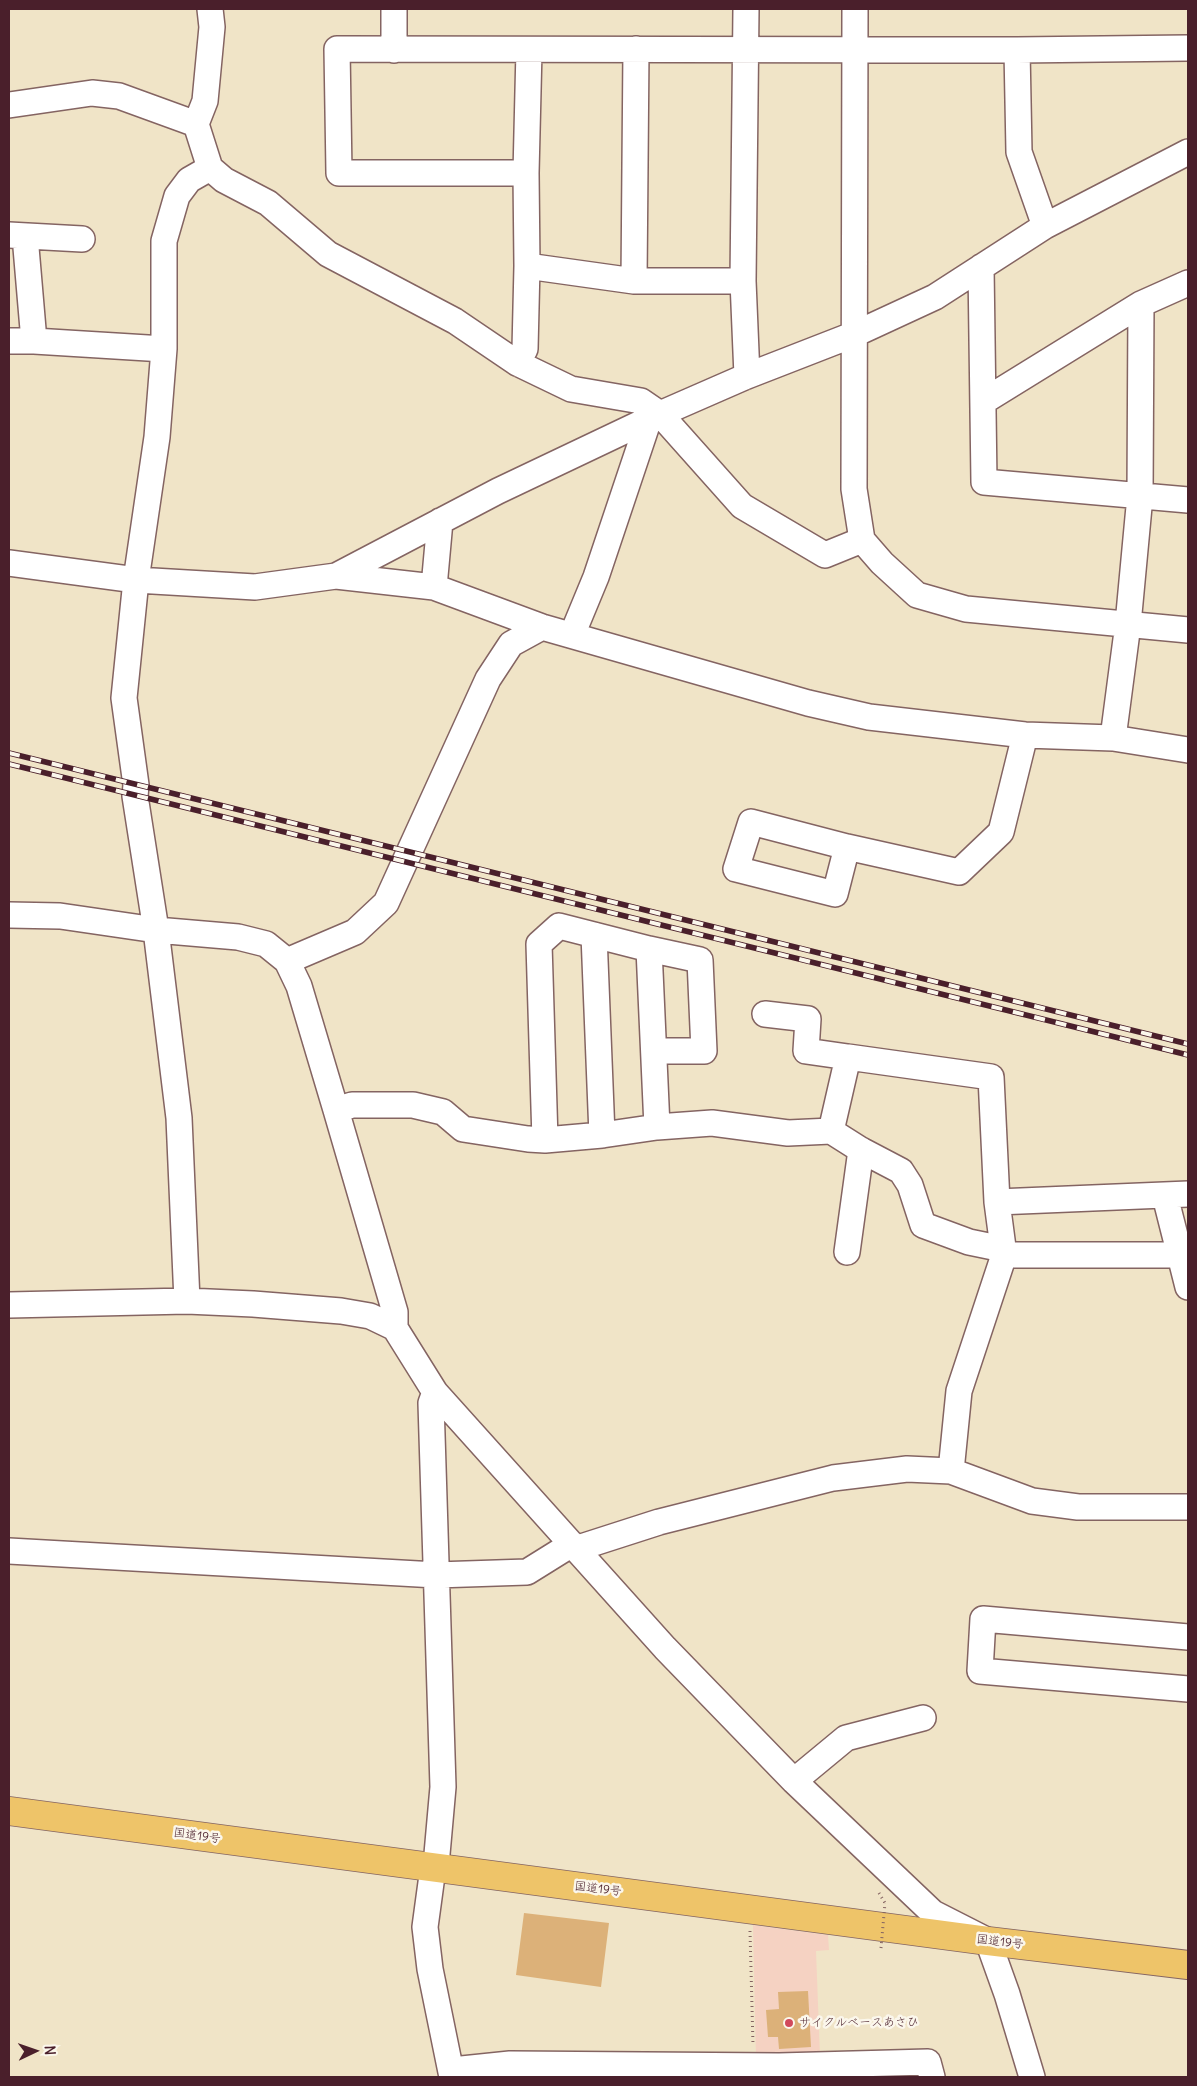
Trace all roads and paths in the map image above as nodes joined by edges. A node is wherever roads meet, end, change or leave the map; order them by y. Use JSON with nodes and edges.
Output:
{"nodes":[{"id":1,"x":210,"y":9,"type":"edge"},
{"id":2,"x":394,"y":9,"type":"edge"},
{"id":3,"x":746,"y":9,"type":"edge"},
{"id":4,"x":855,"y":9,"type":"edge"},
{"id":5,"x":1188,"y":48,"type":"edge"},
{"id":6,"x":636,"y":49,"type":"junction"},
{"id":7,"x":746,"y":49,"type":"junction"},
{"id":8,"x":394,"y":50,"type":"junction"},
{"id":9,"x":529,"y":50,"type":"junction"},
{"id":10,"x":855,"y":50,"type":"junction"},
{"id":11,"x":1018,"y":50,"type":"junction"},
{"id":12,"x":9,"y":105,"type":"edge"},
{"id":13,"x":196,"y":124,"type":"junction"},
{"id":14,"x":1188,"y":152,"type":"edge"},
{"id":15,"x":210,"y":168,"type":"junction"},
{"id":16,"x":526,"y":173,"type":"junction"},
{"id":17,"x":1045,"y":226,"type":"junction"},
{"id":18,"x":17,"y":236,"type":"edge"},
{"id":19,"x":82,"y":239,"type":"dead end"},
{"id":20,"x":527,"y":266,"type":"junction"},
{"id":21,"x":981,"y":267,"type":"junction"},
{"id":22,"x":634,"y":281,"type":"junction"},
{"id":23,"x":743,"y":281,"type":"junction"},
{"id":24,"x":1188,"y":283,"type":"edge"},
{"id":25,"x":1141,"y":304,"type":"junction"},
{"id":26,"x":855,"y":334,"type":"junction"},
{"id":27,"x":9,"y":341,"type":"edge"},
{"id":28,"x":34,"y":341,"type":"junction"},
{"id":29,"x":164,"y":349,"type":"junction"},
{"id":30,"x":517,"y":363,"type":"junction"},
{"id":31,"x":747,"y":376,"type":"junction"},
{"id":32,"x":984,"y":401,"type":"junction"},
{"id":33,"x":654,"y":416,"type":"junction"},
{"id":34,"x":1140,"y":496,"type":"junction"},
{"id":35,"x":1188,"y":500,"type":"edge"},
{"id":36,"x":440,"y":521,"type":"junction"},
{"id":37,"x":862,"y":540,"type":"junction"},
{"id":38,"x":9,"y":563,"type":"edge"},
{"id":39,"x":336,"y":576,"type":"junction"},
{"id":40,"x":136,"y":580,"type":"junction"},
{"id":41,"x":434,"y":588,"type":"junction"},
{"id":42,"x":1128,"y":624,"type":"junction"},
{"id":43,"x":542,"y":627,"type":"junction"},
{"id":44,"x":1188,"y":630,"type":"edge"},
{"id":45,"x":572,"y":635,"type":"junction"},
{"id":46,"x":1025,"y":735,"type":"junction"},
{"id":47,"x":1113,"y":738,"type":"junction"},
{"id":48,"x":1188,"y":750,"type":"edge"},
{"id":49,"x":847,"y":847,"type":"dead end"},
{"id":50,"x":9,"y":915,"type":"edge"},
{"id":51,"x":156,"y":930,"type":"junction"},
{"id":52,"x":594,"y":935,"type":"junction"},
{"id":53,"x":649,"y":949,"type":"junction"},
{"id":54,"x":287,"y":961,"type":"junction"},
{"id":55,"x":765,"y":1014,"type":"dead end"},
{"id":56,"x":654,"y":1051,"type":"junction"},
{"id":57,"x":848,"y":1057,"type":"junction"},
{"id":58,"x":336,"y":1110,"type":"junction"},
{"id":59,"x":657,"y":1127,"type":"junction"},
{"id":60,"x":831,"y":1131,"type":"junction"},
{"id":61,"x":602,"y":1135,"type":"junction"},
{"id":62,"x":545,"y":1140,"type":"junction"},
{"id":63,"x":861,"y":1150,"type":"junction"},
{"id":64,"x":1177,"y":1195,"type":"edge"},
{"id":65,"x":997,"y":1202,"type":"junction"},
{"id":66,"x":847,"y":1252,"type":"dead end"},
{"id":67,"x":1004,"y":1252,"type":"junction"},
{"id":68,"x":1180,"y":1255,"type":"junction"},
{"id":69,"x":1188,"y":1287,"type":"edge"},
{"id":70,"x":188,"y":1301,"type":"junction"},
{"id":71,"x":9,"y":1305,"type":"edge"},
{"id":72,"x":395,"y":1328,"type":"junction"},
{"id":73,"x":435,"y":1392,"type":"junction"},
{"id":74,"x":951,"y":1471,"type":"junction"},
{"id":75,"x":1188,"y":1507,"type":"edge"},
{"id":76,"x":573,"y":1547,"type":"junction"},
{"id":77,"x":9,"y":1551,"type":"edge"},
{"id":78,"x":436,"y":1576,"type":"junction"},
{"id":79,"x":1188,"y":1637,"type":"edge"},
{"id":80,"x":1188,"y":1690,"type":"edge"},
{"id":81,"x":923,"y":1718,"type":"dead end"},
{"id":82,"x":794,"y":1781,"type":"junction"},
{"id":83,"x":9,"y":1811,"type":"edge"},
{"id":84,"x":433,"y":1868,"type":"junction"},
{"id":85,"x":885,"y":1903,"type":"dead end"},
{"id":86,"x":749,"y":1922,"type":"dead end"},
{"id":87,"x":988,"y":1941,"type":"junction"},
{"id":88,"x":881,"y":1948,"type":"dead end"},
{"id":89,"x":1188,"y":1965,"type":"edge"},
{"id":90,"x":753,"y":2066,"type":"junction"},
{"id":91,"x":586,"y":2071,"type":"edge"},
{"id":92,"x":779,"y":2071,"type":"edge"},
{"id":93,"x":452,"y":2073,"type":"edge"},
{"id":94,"x":932,"y":2077,"type":"edge"},
{"id":95,"x":1032,"y":2077,"type":"edge"}],
"edges":[{"from":1,"to":13,"type":"street"},
{"from":2,"to":8,"type":"street"},
{"from":3,"to":7,"type":"street"},
{"from":4,"to":10,"type":"street"},
{"from":5,"to":11,"type":"street"},
{"from":6,"to":7,"type":"street"},
{"from":6,"to":9,"type":"street"},
{"from":6,"to":22,"type":"street"},
{"from":7,"to":10,"type":"street"},
{"from":7,"to":23,"type":"street"},
{"from":8,"to":9,"type":"street"},
{"from":8,"to":16,"type":"street"},
{"from":9,"to":16,"type":"street"},
{"from":10,"to":11,"type":"street"},
{"from":10,"to":26,"type":"street"},
{"from":11,"to":17,"type":"street"},
{"from":12,"to":13,"type":"street"},
{"from":13,"to":15,"type":"street"},
{"from":14,"to":17,"type":"street"},
{"from":15,"to":29,"type":"street"},
{"from":15,"to":30,"type":"street"},
{"from":16,"to":20,"type":"street"},
{"from":17,"to":21,"type":"street"},
{"from":18,"to":19,"type":"street"},
{"from":18,"to":28,"type":"street"},
{"from":20,"to":22,"type":"street"},
{"from":20,"to":30,"type":"street"},
{"from":21,"to":26,"type":"street"},
{"from":21,"to":32,"type":"street"},
{"from":22,"to":23,"type":"street"},
{"from":23,"to":31,"type":"street"},
{"from":24,"to":25,"type":"street"},
{"from":25,"to":32,"type":"street"},
{"from":25,"to":34,"type":"street"},
{"from":26,"to":31,"type":"street"},
{"from":26,"to":37,"type":"street"},
{"from":27,"to":28,"type":"street"},
{"from":28,"to":29,"type":"street"},
{"from":29,"to":40,"type":"street"},
{"from":30,"to":33,"type":"street"},
{"from":31,"to":33,"type":"street"},
{"from":32,"to":34,"type":"street"},
{"from":33,"to":36,"type":"street"},
{"from":33,"to":37,"type":"street"},
{"from":33,"to":45,"type":"street"},
{"from":34,"to":35,"type":"street"},
{"from":34,"to":42,"type":"street"},
{"from":36,"to":39,"type":"street"},
{"from":36,"to":41,"type":"street"},
{"from":37,"to":42,"type":"street"},
{"from":38,"to":40,"type":"street"},
{"from":39,"to":40,"type":"street"},
{"from":39,"to":41,"type":"street"},
{"from":40,"to":51,"type":"street"},
{"from":41,"to":43,"type":"street"},
{"from":42,"to":44,"type":"street"},
{"from":42,"to":47,"type":"street"},
{"from":43,"to":45,"type":"street"},
{"from":43,"to":54,"type":"street"},
{"from":45,"to":46,"type":"street"},
{"from":46,"to":47,"type":"street"},
{"from":46,"to":49,"type":"street"},
{"from":47,"to":48,"type":"street"},
{"from":50,"to":51,"type":"street"},
{"from":51,"to":54,"type":"street"},
{"from":51,"to":70,"type":"street"},
{"from":52,"to":53,"type":"street"},
{"from":52,"to":61,"type":"street"},
{"from":52,"to":62,"type":"street"},
{"from":53,"to":56,"type":"street"},
{"from":53,"to":56,"type":"street"},
{"from":54,"to":58,"type":"street"},
{"from":55,"to":57,"type":"street"},
{"from":56,"to":59,"type":"street"},
{"from":57,"to":60,"type":"street"},
{"from":57,"to":65,"type":"street"},
{"from":58,"to":62,"type":"street"},
{"from":58,"to":72,"type":"street"},
{"from":59,"to":60,"type":"street"},
{"from":59,"to":61,"type":"street"},
{"from":60,"to":63,"type":"street"},
{"from":61,"to":62,"type":"street"},
{"from":63,"to":66,"type":"street"},
{"from":63,"to":67,"type":"street"},
{"from":64,"to":65,"type":"street"},
{"from":64,"to":68,"type":"street"},
{"from":65,"to":67,"type":"street"},
{"from":67,"to":68,"type":"street"},
{"from":67,"to":74,"type":"street"},
{"from":68,"to":69,"type":"street"},
{"from":70,"to":71,"type":"street"},
{"from":70,"to":72,"type":"street"},
{"from":72,"to":73,"type":"street"},
{"from":73,"to":76,"type":"street"},
{"from":73,"to":78,"type":"street"},
{"from":74,"to":75,"type":"street"},
{"from":74,"to":76,"type":"street"},
{"from":76,"to":78,"type":"street"},
{"from":76,"to":82,"type":"street"},
{"from":77,"to":78,"type":"street"},
{"from":78,"to":84,"type":"street"},
{"from":79,"to":80,"type":"street"},
{"from":81,"to":82,"type":"street"},
{"from":82,"to":87,"type":"street"},
{"from":83,"to":84,"type":"highway","name":"国道19号"},
{"from":84,"to":87,"type":"highway","name":"国道19号"},
{"from":84,"to":93,"type":"street"},
{"from":85,"to":88,"type":"path","bridge":true},
{"from":86,"to":90,"type":"path"},
{"from":87,"to":89,"type":"highway","name":"国道19号"},
{"from":87,"to":95,"type":"street"},
{"from":90,"to":91,"type":"street"},
{"from":90,"to":92,"type":"street"},
{"from":91,"to":93,"type":"street"},
{"from":92,"to":94,"type":"street"}]}
